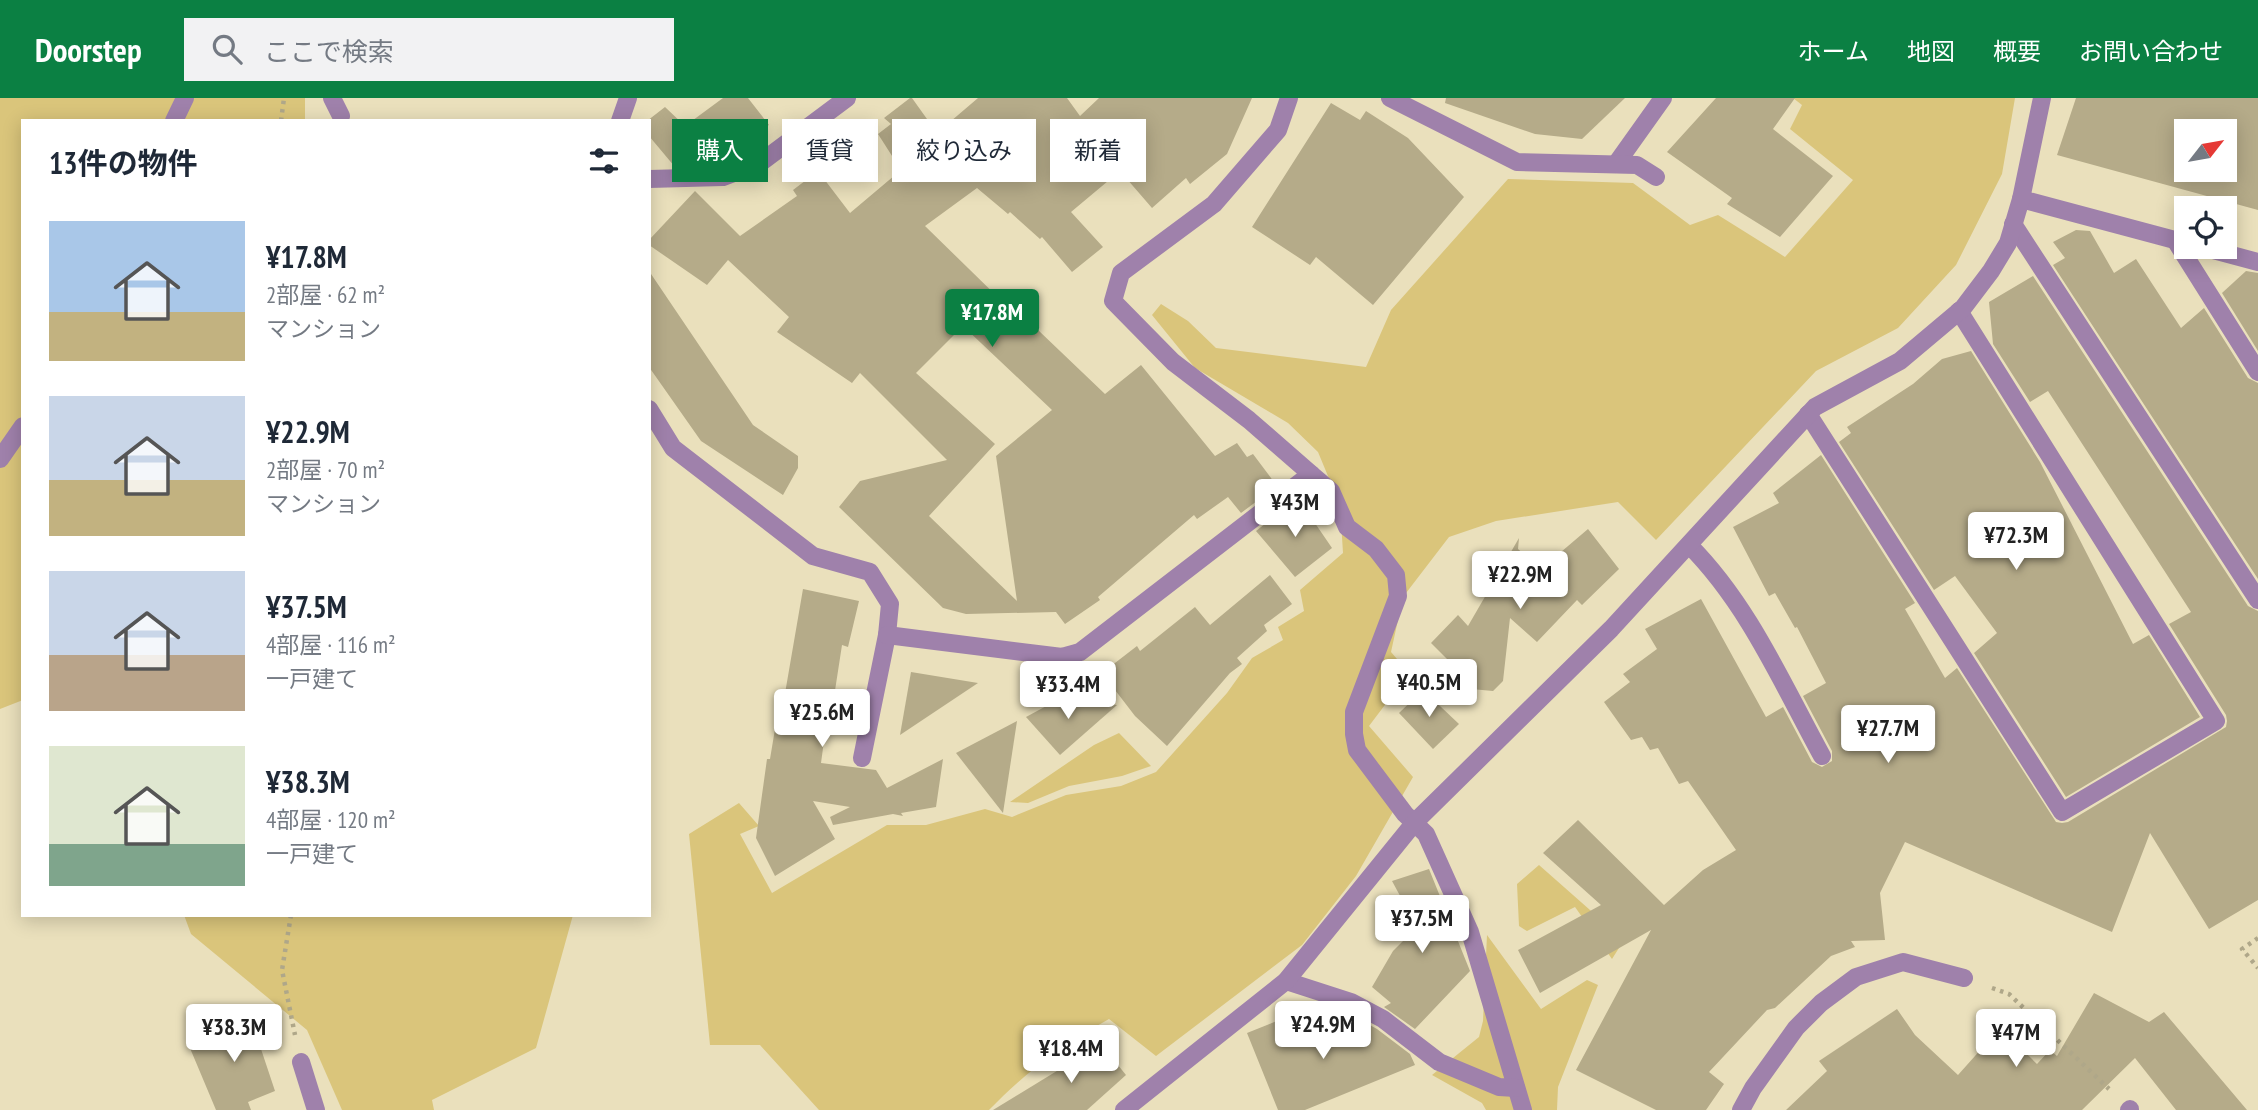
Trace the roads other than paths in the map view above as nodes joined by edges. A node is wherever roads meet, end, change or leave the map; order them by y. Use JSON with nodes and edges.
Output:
{"nodes":[{"id":1,"x":185,"y":98,"type":"edge"},
{"id":2,"x":332,"y":98,"type":"edge"},
{"id":3,"x":628,"y":98,"type":"edge"},
{"id":4,"x":847,"y":98,"type":"edge"},
{"id":5,"x":1289,"y":98,"type":"edge"},
{"id":6,"x":1390,"y":98,"type":"edge"},
{"id":7,"x":1663,"y":98,"type":"edge"},
{"id":8,"x":2042,"y":98,"type":"edge"},
{"id":9,"x":1408,"y":103,"type":"edge"},
{"id":10,"x":341,"y":116,"type":"dead end"},
{"id":11,"x":175,"y":119,"type":"edge"},
{"id":12,"x":621,"y":119,"type":"edge"},
{"id":13,"x":1616,"y":164,"type":"junction"},
{"id":14,"x":1656,"y":177,"type":"dead end"},
{"id":15,"x":651,"y":179,"type":"edge"},
{"id":16,"x":2021,"y":199,"type":"junction"},
{"id":17,"x":2013,"y":224,"type":"junction"},
{"id":18,"x":2174,"y":239,"type":"edge"},
{"id":19,"x":2237,"y":256,"type":"edge"},
{"id":20,"x":2191,"y":259,"type":"edge"},
{"id":21,"x":2258,"y":262,"type":"edge"},
{"id":22,"x":1959,"y":311,"type":"junction"},
{"id":23,"x":2258,"y":372,"type":"edge"},
{"id":24,"x":651,"y":412,"type":"edge"},
{"id":25,"x":1808,"y":414,"type":"junction"},
{"id":26,"x":21,"y":429,"type":"edge"},
{"id":27,"x":0,"y":459,"type":"edge"},
{"id":28,"x":1311,"y":474,"type":"junction"},
{"id":29,"x":1689,"y":545,"type":"junction"},
{"id":30,"x":2258,"y":600,"type":"edge"},
{"id":31,"x":887,"y":635,"type":"junction"},
{"id":32,"x":1822,"y":756,"type":"dead end"},
{"id":33,"x":862,"y":758,"type":"dead end"},
{"id":34,"x":1415,"y":822,"type":"junction"},
{"id":35,"x":1964,"y":978,"type":"road end"},
{"id":36,"x":1286,"y":981,"type":"junction"},
{"id":37,"x":301,"y":1062,"type":"road end"},
{"id":38,"x":1516,"y":1088,"type":"junction"},
{"id":39,"x":316,"y":1110,"type":"edge"},
{"id":40,"x":1124,"y":1110,"type":"edge"},
{"id":41,"x":1523,"y":1110,"type":"edge"},
{"id":42,"x":1741,"y":1110,"type":"edge"}],
"edges":[{"from":1,"to":11,"type":"street"},
{"from":2,"to":10,"type":"street"},
{"from":3,"to":12,"type":"street"},
{"from":4,"to":15,"type":"street"},
{"from":5,"to":28,"type":"street"},
{"from":6,"to":9,"type":"street"},
{"from":7,"to":13,"type":"street"},
{"from":8,"to":16,"type":"street"},
{"from":9,"to":13,"type":"street"},
{"from":13,"to":14,"type":"street"},
{"from":16,"to":17,"type":"street"},
{"from":16,"to":18,"type":"street"},
{"from":17,"to":22,"type":"street"},
{"from":17,"to":30,"type":"street"},
{"from":19,"to":21,"type":"street"},
{"from":20,"to":23,"type":"street"},
{"from":22,"to":25,"type":"street"},
{"from":22,"to":25,"type":"street"},
{"from":24,"to":31,"type":"street"},
{"from":25,"to":29,"type":"street"},
{"from":26,"to":27,"type":"street"},
{"from":28,"to":31,"type":"street"},
{"from":28,"to":34,"type":"street"},
{"from":29,"to":32,"type":"street"},
{"from":29,"to":34,"type":"street"},
{"from":31,"to":33,"type":"street"},
{"from":34,"to":36,"type":"street"},
{"from":34,"to":38,"type":"street"},
{"from":35,"to":42,"type":"street"},
{"from":36,"to":38,"type":"street"},
{"from":36,"to":40,"type":"street"},
{"from":37,"to":39,"type":"street"},
{"from":38,"to":41,"type":"street"}]}
